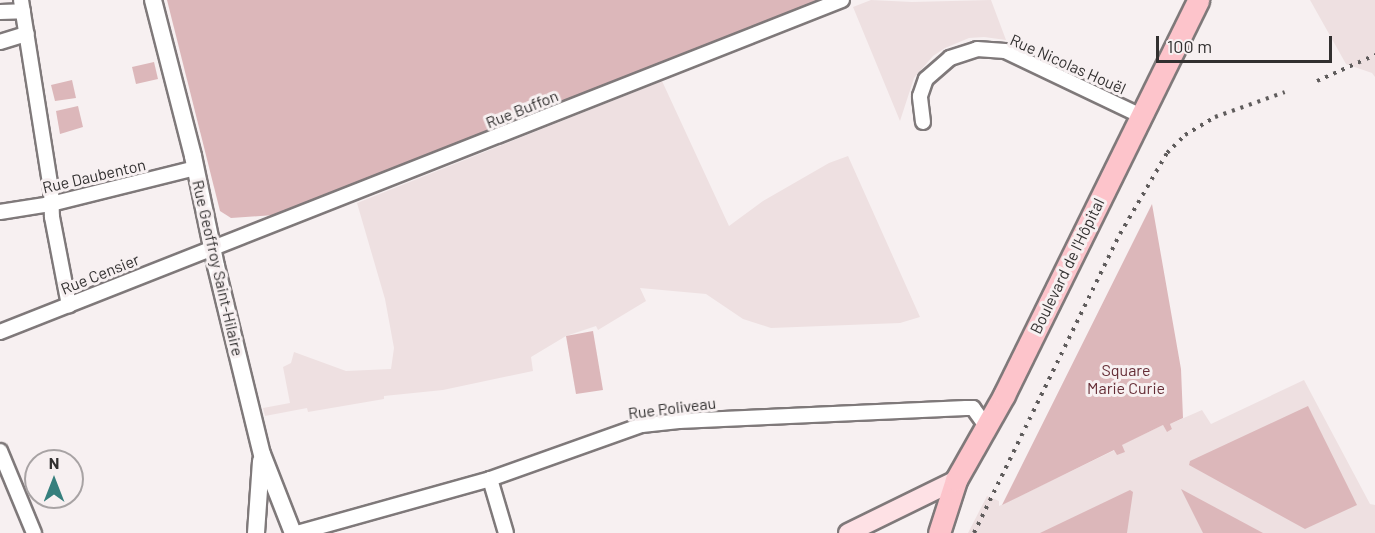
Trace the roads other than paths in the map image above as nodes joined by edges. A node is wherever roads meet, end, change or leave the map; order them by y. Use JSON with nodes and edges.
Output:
{"nodes":[{"id":1,"x":153,"y":0,"type":"edge"},
{"id":2,"x":843,"y":0,"type":"edge"},
{"id":3,"x":1198,"y":0,"type":"edge"},
{"id":4,"x":22,"y":6,"type":"edge"},
{"id":5,"x":0,"y":12,"type":"edge"},
{"id":6,"x":27,"y":34,"type":"junction"},
{"id":7,"x":0,"y":42,"type":"edge"},
{"id":8,"x":1141,"y":116,"type":"junction"},
{"id":9,"x":923,"y":122,"type":"dead end"},
{"id":10,"x":195,"y":168,"type":"junction"},
{"id":11,"x":51,"y":204,"type":"junction"},
{"id":12,"x":0,"y":212,"type":"edge"},
{"id":13,"x":213,"y":248,"type":"junction"},
{"id":14,"x":69,"y":304,"type":"junction"},
{"id":15,"x":0,"y":332,"type":"edge"},
{"id":16,"x":986,"y":426,"type":"junction"},
{"id":17,"x":0,"y":451,"type":"edge"},
{"id":18,"x":262,"y":454,"type":"junction"},
{"id":19,"x":490,"y":479,"type":"junction"},
{"id":20,"x":956,"y":480,"type":"junction"},
{"id":21,"x":34,"y":533,"type":"edge"},
{"id":22,"x":256,"y":533,"type":"edge"},
{"id":23,"x":295,"y":533,"type":"edge"},
{"id":24,"x":506,"y":533,"type":"edge"},
{"id":25,"x":848,"y":533,"type":"edge"},
{"id":26,"x":939,"y":533,"type":"edge"}],
"edges":[{"from":1,"to":10,"type":"street","name":"Rue Geoffroy Saint-Hilaire"},
{"from":2,"to":13,"type":"street","name":"Rue Buffon"},
{"from":3,"to":8,"type":"main road","name":"Boulevard de l'Hôpital"},
{"from":4,"to":5,"type":"street"},
{"from":4,"to":6,"type":"street"},
{"from":6,"to":7,"type":"street"},
{"from":6,"to":11,"type":"street"},
{"from":8,"to":9,"type":"street","name":"Rue Nicolas Houël"},
{"from":8,"to":16,"type":"main road","name":"Boulevard de l'Hôpital"},
{"from":10,"to":11,"type":"street","name":"Rue Daubenton"},
{"from":10,"to":13,"type":"street","name":"Rue Geoffroy Saint-Hilaire"},
{"from":11,"to":12,"type":"street","name":"Rue Daubenton"},
{"from":11,"to":14,"type":"street"},
{"from":13,"to":14,"type":"street","name":"Rue Censier"},
{"from":13,"to":18,"type":"street","name":"Rue Geoffroy Saint-Hilaire"},
{"from":14,"to":15,"type":"street","name":"Rue Censier"},
{"from":16,"to":19,"type":"street","name":"Rue Poliveau"},
{"from":16,"to":20,"type":"main road","name":"Boulevard de l'Hôpital"},
{"from":17,"to":21,"type":"street"},
{"from":18,"to":22,"type":"street"},
{"from":18,"to":23,"type":"street","name":"Rue Geoffroy Saint-Hilaire"},
{"from":19,"to":23,"type":"street","name":"Rue Poliveau"},
{"from":19,"to":24,"type":"street"},
{"from":20,"to":25,"type":"main road"},
{"from":20,"to":26,"type":"main road","name":"Boulevard de l'Hôpital"}]}
